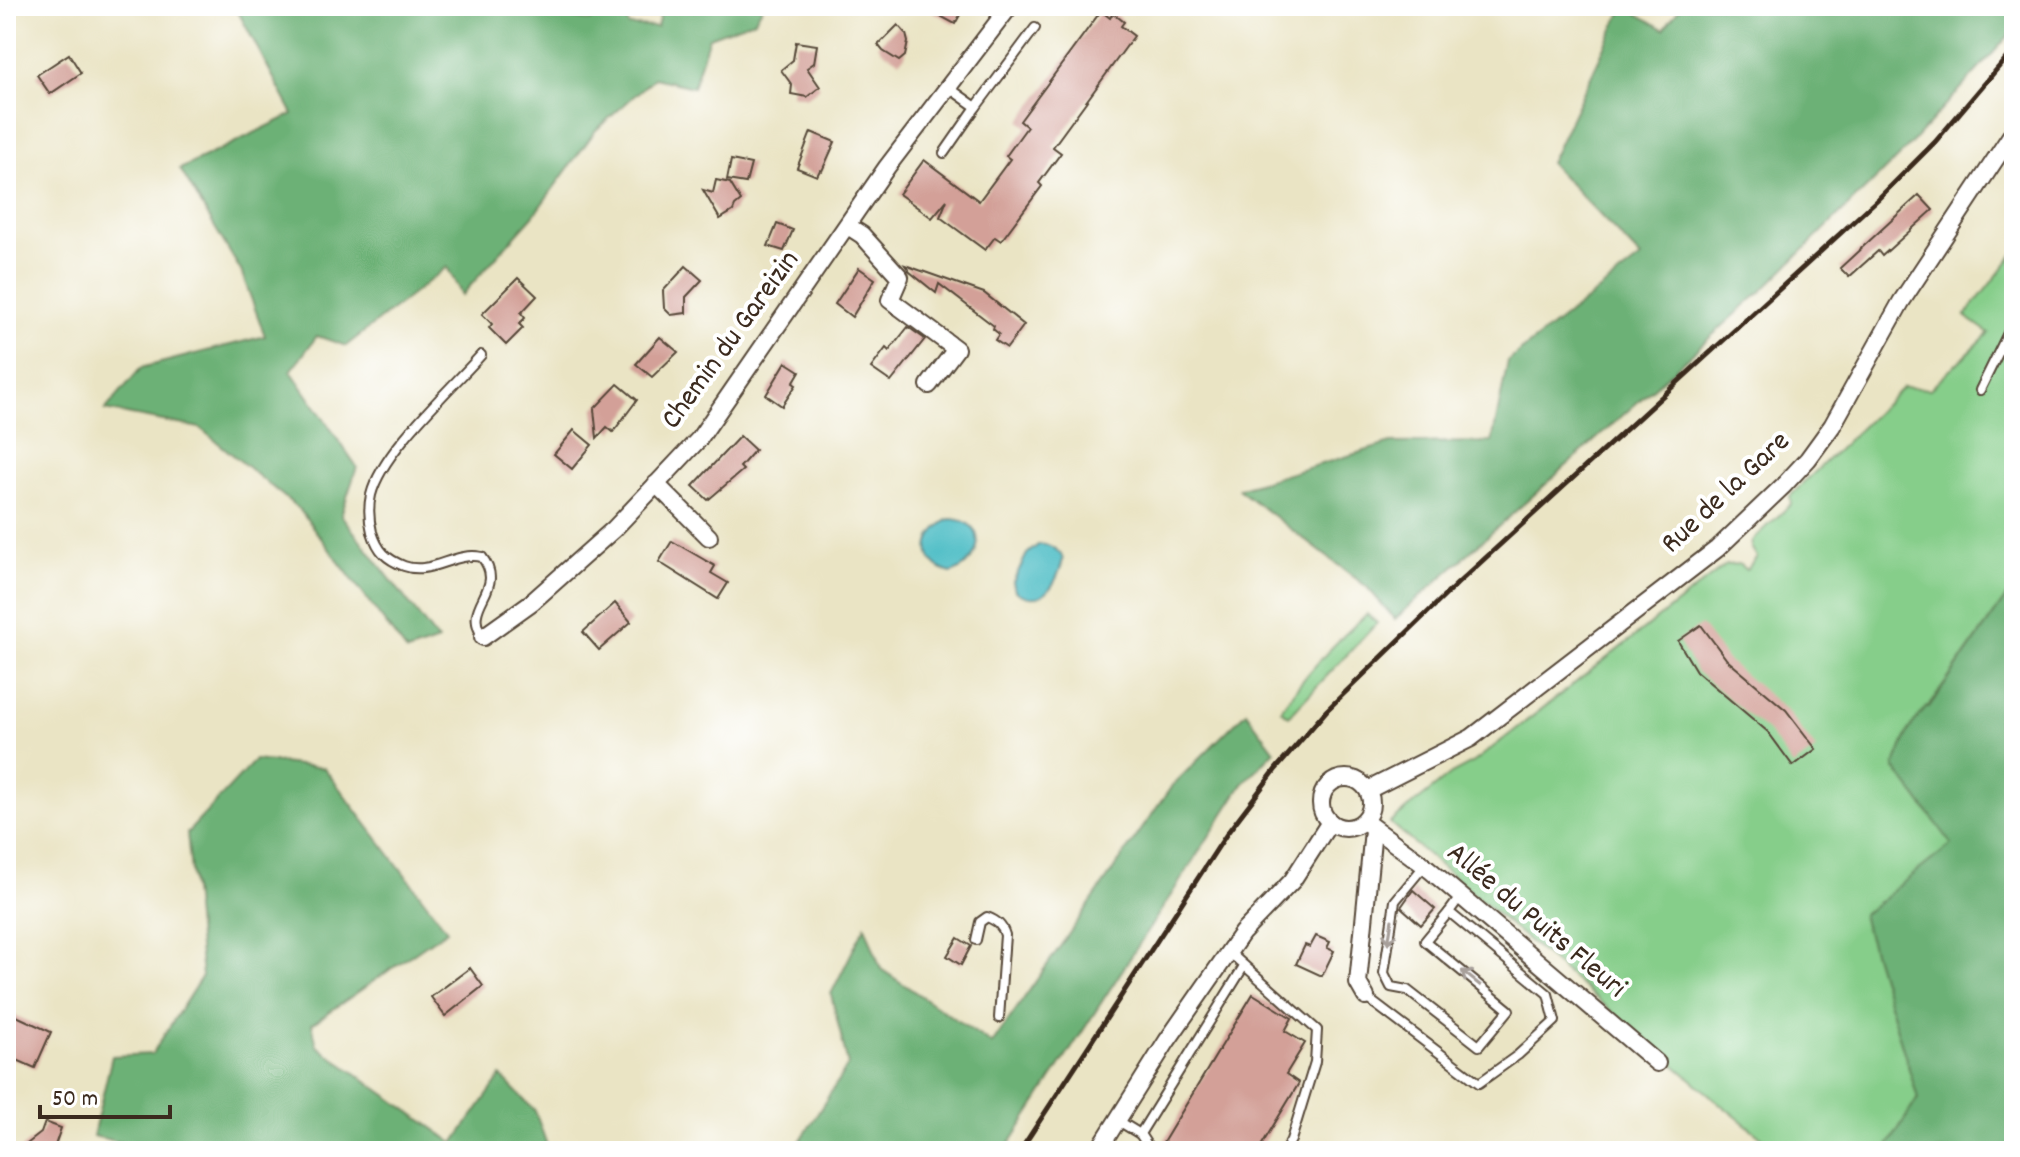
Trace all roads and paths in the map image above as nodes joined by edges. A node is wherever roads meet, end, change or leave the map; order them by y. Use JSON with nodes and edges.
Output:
{"nodes":[{"id":1,"x":1010,"y":6,"type":"edge"},
{"id":2,"x":1035,"y":28,"type":"dead end"},
{"id":3,"x":948,"y":87,"type":"junction"},
{"id":4,"x":976,"y":107,"type":"junction"},
{"id":5,"x":2014,"y":131,"type":"edge"},
{"id":6,"x":944,"y":153,"type":"dead end"},
{"id":7,"x":848,"y":226,"type":"junction"},
{"id":8,"x":2014,"y":321,"type":"edge"},
{"id":9,"x":481,"y":355,"type":"dead end"},
{"id":10,"x":929,"y":385,"type":"dead end"},
{"id":11,"x":1980,"y":390,"type":"dead end"},
{"id":12,"x":656,"y":484,"type":"junction"},
{"id":13,"x":709,"y":537,"type":"dead end"},
{"id":14,"x":483,"y":637,"type":"joint"},
{"id":15,"x":1368,"y":790,"type":"junction"},
{"id":16,"x":1330,"y":822,"type":"junction"},
{"id":17,"x":1368,"y":825,"type":"junction"},
{"id":18,"x":1424,"y":865,"type":"junction"},
{"id":19,"x":1461,"y":896,"type":"junction"},
{"id":20,"x":1449,"y":912,"type":"junction"},
{"id":21,"x":976,"y":940,"type":"dead end"},
{"id":22,"x":1229,"y":952,"type":"junction"},
{"id":23,"x":1244,"y":966,"type":"junction"},
{"id":24,"x":1366,"y":997,"type":"joint"},
{"id":25,"x":999,"y":1018,"type":"dead end"},
{"id":26,"x":1657,"y":1063,"type":"dead end"},
{"id":27,"x":1117,"y":1120,"type":"junction"},
{"id":28,"x":1140,"y":1134,"type":"junction"},
{"id":29,"x":1098,"y":1151,"type":"edge"},
{"id":30,"x":1151,"y":1151,"type":"edge"},
{"id":31,"x":1285,"y":1151,"type":"edge"}],
"edges":[{"from":1,"to":3,"type":"street","name":"Chemin du Gareizin"},
{"from":2,"to":4,"type":"lane"},
{"from":3,"to":4,"type":"lane"},
{"from":3,"to":7,"type":"street","name":"Chemin du Gareizin"},
{"from":4,"to":6,"type":"lane"},
{"from":5,"to":15,"type":"street","name":"Rue de la Gare"},
{"from":7,"to":10,"type":"street"},
{"from":7,"to":12,"type":"street","name":"Chemin du Gareizin"},
{"from":8,"to":11,"type":"lane"},
{"from":9,"to":14,"type":"lane"},
{"from":12,"to":13,"type":"street"},
{"from":12,"to":14,"type":"street","name":"Chemin du Gareizin"},
{"from":15,"to":16,"type":"street"},
{"from":15,"to":17,"type":"street"},
{"from":16,"to":17,"type":"street"},
{"from":16,"to":22,"type":"street"},
{"from":17,"to":18,"type":"street","name":"Allée du Puits Fleuri"},
{"from":17,"to":24,"type":"street"},
{"from":18,"to":19,"type":"street","name":"Allée du Puits Fleuri"},
{"from":18,"to":20,"type":"lane","one_way":true},
{"from":19,"to":20,"type":"lane"},
{"from":19,"to":26,"type":"street","name":"Allée du Puits Fleuri"},
{"from":20,"to":24,"type":"lane"},
{"from":21,"to":25,"type":"lane"},
{"from":22,"to":23,"type":"lane"},
{"from":22,"to":27,"type":"street"},
{"from":23,"to":28,"type":"lane"},
{"from":23,"to":31,"type":"lane"},
{"from":27,"to":28,"type":"lane"},
{"from":27,"to":29,"type":"street"},
{"from":28,"to":30,"type":"lane"}]}
